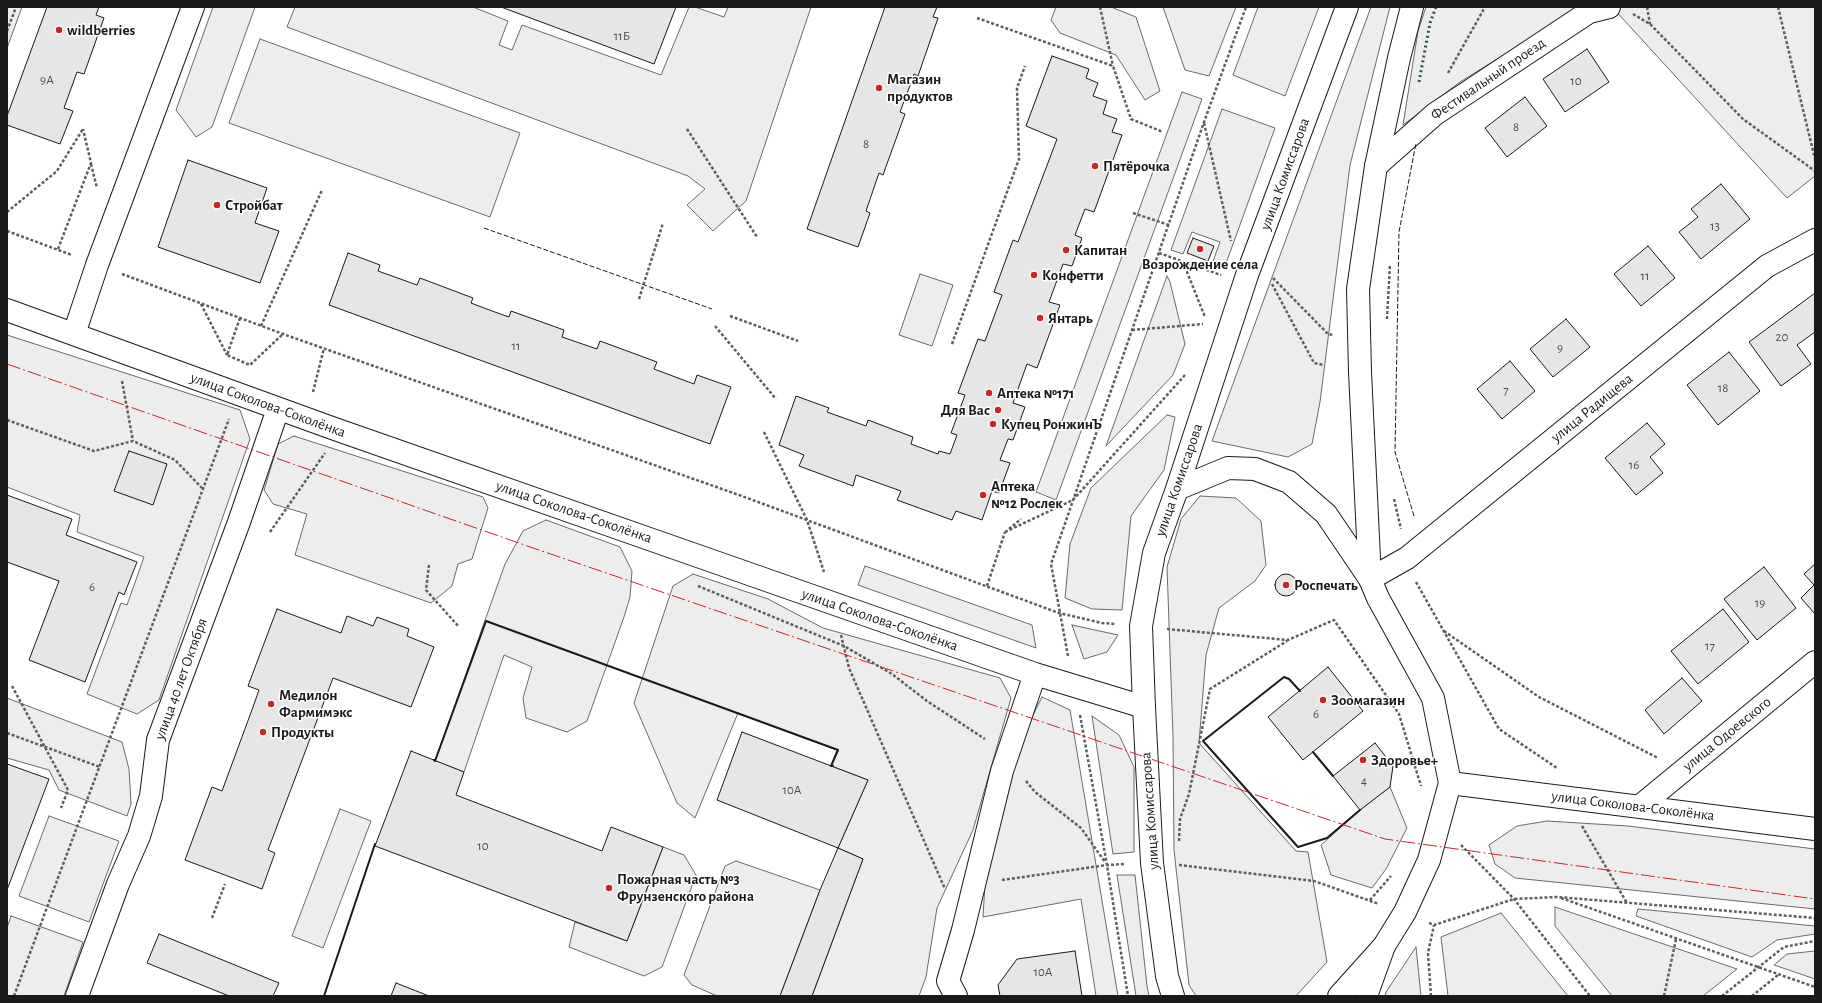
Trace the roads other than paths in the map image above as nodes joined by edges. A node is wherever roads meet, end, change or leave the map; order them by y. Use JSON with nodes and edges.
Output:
{"nodes":[{"id":1,"x":194,"y":7,"type":"edge"},
{"id":2,"x":1347,"y":7,"type":"edge"},
{"id":3,"x":1412,"y":7,"type":"edge"},
{"id":4,"x":1618,"y":9,"type":"edge"},
{"id":5,"x":1376,"y":166,"type":"junction"},
{"id":6,"x":1815,"y":240,"type":"edge"},
{"id":7,"x":7,"y":310,"type":"edge"},
{"id":8,"x":74,"y":334,"type":"junction"},
{"id":9,"x":278,"y":409,"type":"junction"},
{"id":10,"x":1177,"y":489,"type":"junction"},
{"id":11,"x":1370,"y":579,"type":"junction"},
{"id":12,"x":1815,"y":662,"type":"edge"},
{"id":13,"x":1035,"y":674,"type":"junction"},
{"id":14,"x":1144,"y":707,"type":"junction"},
{"id":15,"x":1450,"y":783,"type":"junction"},
{"id":16,"x":1639,"y":806,"type":"junction"},
{"id":17,"x":1815,"y":829,"type":"edge"},
{"id":18,"x":1384,"y":946,"type":"junction"},
{"id":19,"x":1170,"y":986,"type":"edge"},
{"id":20,"x":77,"y":996,"type":"edge"},
{"id":21,"x":956,"y":996,"type":"edge"},
{"id":22,"x":1182,"y":996,"type":"edge"},
{"id":23,"x":1339,"y":996,"type":"edge"},
{"id":24,"x":1366,"y":996,"type":"edge"}],
"edges":[{"from":1,"to":8,"type":"street"},
{"from":2,"to":10,"type":"street","name":"улица Комиссарова"},
{"from":3,"to":5,"type":"street"},
{"from":4,"to":5,"type":"street","name":"Фестивальный проезд"},
{"from":5,"to":11,"type":"street"},
{"from":6,"to":11,"type":"street","name":"улица Радищева"},
{"from":7,"to":8,"type":"street","name":"улица Соколова-Соколёнка"},
{"from":8,"to":9,"type":"street","name":"улица Соколова-Соколёнка"},
{"from":9,"to":13,"type":"street","name":"улица Соколова-Соколёнка"},
{"from":9,"to":20,"type":"street","name":"улица 40 лет Октября"},
{"from":10,"to":11,"type":"street"},
{"from":10,"to":14,"type":"street","name":"улица Комиссарова"},
{"from":11,"to":15,"type":"street"},
{"from":12,"to":16,"type":"street","name":"улица Одоевского"},
{"from":13,"to":14,"type":"street","name":"улица Соколова-Соколёнка"},
{"from":13,"to":21,"type":"street"},
{"from":14,"to":19,"type":"street","name":"улица Комиссарова"},
{"from":15,"to":16,"type":"street","name":"улица Соколова-Соколёнка"},
{"from":15,"to":18,"type":"street"},
{"from":16,"to":17,"type":"street","name":"улица Соколова-Соколёнка"},
{"from":18,"to":23,"type":"street"},
{"from":18,"to":24,"type":"street"},
{"from":19,"to":22,"type":"street","name":"улица Комиссарова"}]}
